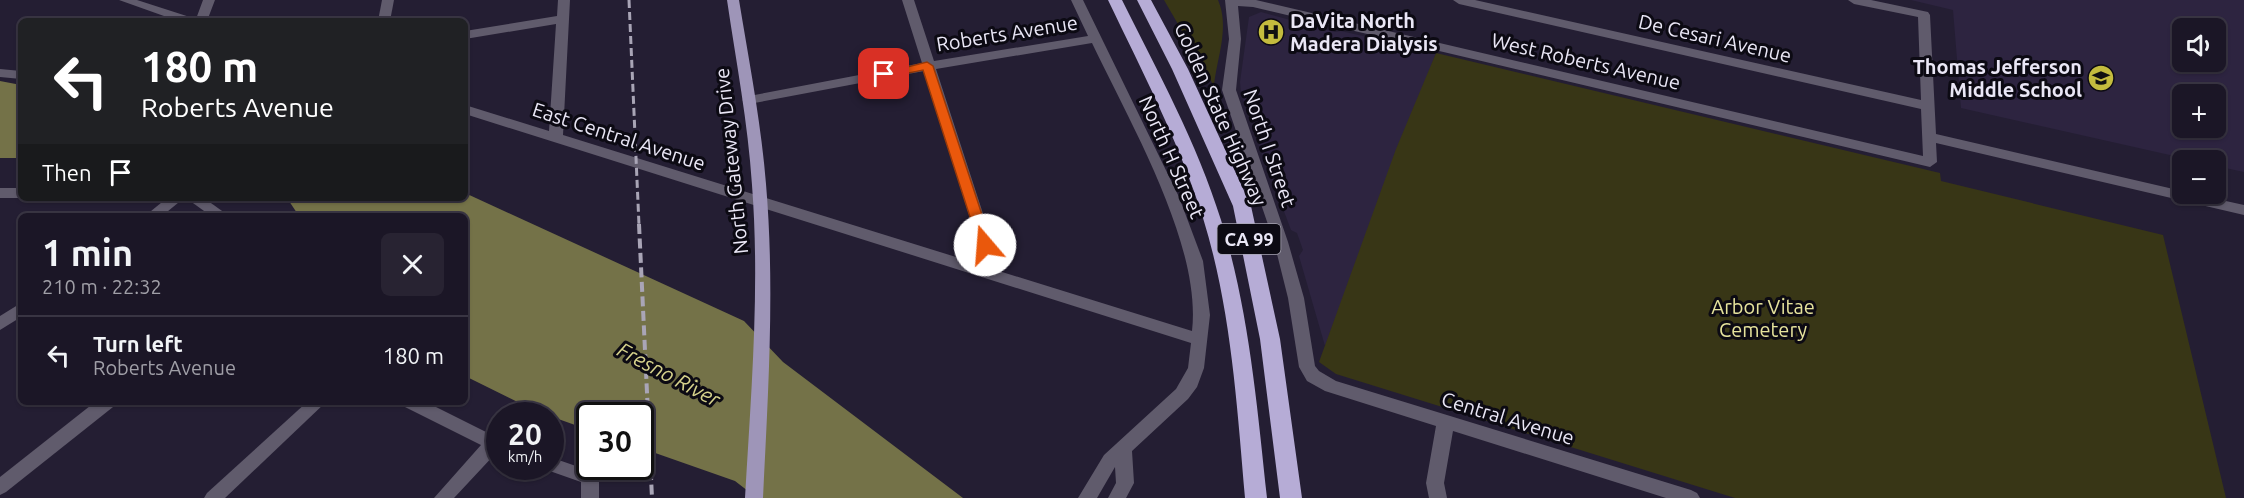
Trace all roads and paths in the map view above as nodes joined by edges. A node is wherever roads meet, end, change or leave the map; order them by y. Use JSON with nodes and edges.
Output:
{"nodes":[{"id":1,"x":125,"y":0,"type":"edge"},
{"id":2,"x":209,"y":0,"type":"edge"},
{"id":3,"x":388,"y":0,"type":"edge"},
{"id":4,"x":564,"y":0,"type":"edge"},
{"id":5,"x":733,"y":0,"type":"edge"},
{"id":6,"x":908,"y":0,"type":"edge"},
{"id":7,"x":1077,"y":0,"type":"edge"},
{"id":8,"x":1108,"y":0,"type":"edge"},
{"id":9,"x":1115,"y":0,"type":"edge"},
{"id":10,"x":1144,"y":0,"type":"edge"},
{"id":11,"x":1459,"y":0,"type":"edge"},
{"id":12,"x":1854,"y":0,"type":"edge"},
{"id":13,"x":1232,"y":1,"type":"edge"},
{"id":14,"x":182,"y":18,"type":"edge"},
{"id":15,"x":202,"y":18,"type":"edge"},
{"id":16,"x":385,"y":18,"type":"edge"},
{"id":17,"x":564,"y":19,"type":"junction"},
{"id":18,"x":468,"y":35,"type":"edge"},
{"id":19,"x":1095,"y":39,"type":"junction"},
{"id":20,"x":1139,"y":50,"type":"junction"},
{"id":21,"x":927,"y":66,"type":"junction"},
{"id":22,"x":0,"y":73,"type":"edge"},
{"id":23,"x":18,"y":75,"type":"edge"},
{"id":24,"x":749,"y":100,"type":"junction"},
{"id":25,"x":1928,"y":106,"type":"junction"},
{"id":26,"x":468,"y":110,"type":"edge"},
{"id":27,"x":556,"y":136,"type":"junction"},
{"id":28,"x":1930,"y":137,"type":"junction"},
{"id":29,"x":0,"y":193,"type":"edge"},
{"id":30,"x":18,"y":193,"type":"edge"},
{"id":31,"x":173,"y":201,"type":"edge"},
{"id":32,"x":198,"y":201,"type":"edge"},
{"id":33,"x":761,"y":201,"type":"junction"},
{"id":34,"x":2244,"y":210,"type":"edge"},
{"id":35,"x":156,"y":213,"type":"edge"},
{"id":36,"x":217,"y":213,"type":"edge"},
{"id":37,"x":995,"y":274,"type":"junction"},
{"id":38,"x":18,"y":311,"type":"edge"},
{"id":39,"x":0,"y":324,"type":"edge"},
{"id":40,"x":1198,"y":339,"type":"junction"},
{"id":41,"x":1313,"y":376,"type":"joint"},
{"id":42,"x":103,"y":405,"type":"edge"},
{"id":43,"x":315,"y":405,"type":"edge"},
{"id":44,"x":417,"y":405,"type":"edge"},
{"id":45,"x":1446,"y":420,"type":"junction"},
{"id":46,"x":486,"y":441,"type":"edge"},
{"id":47,"x":1123,"y":447,"type":"junction"},
{"id":48,"x":486,"y":456,"type":"edge"},
{"id":49,"x":564,"y":469,"type":"edge"},
{"id":50,"x":0,"y":487,"type":"edge"},
{"id":51,"x":1662,"y":493,"type":"edge"},
{"id":52,"x":213,"y":498,"type":"edge"},
{"id":53,"x":443,"y":498,"type":"edge"},
{"id":54,"x":590,"y":498,"type":"edge"},
{"id":55,"x":754,"y":498,"type":"edge"},
{"id":56,"x":1088,"y":498,"type":"edge"},
{"id":57,"x":1118,"y":498,"type":"edge"},
{"id":58,"x":1256,"y":498,"type":"edge"},
{"id":59,"x":1291,"y":498,"type":"edge"},
{"id":60,"x":1438,"y":498,"type":"edge"},
{"id":61,"x":1691,"y":498,"type":"edge"}],
"edges":[{"from":1,"to":14,"type":"street"},
{"from":2,"to":15,"type":"street"},
{"from":3,"to":16,"type":"street"},
{"from":4,"to":17,"type":"street"},
{"from":5,"to":24,"type":"main road","name":"North Gateway Drive"},
{"from":6,"to":21,"type":"street"},
{"from":7,"to":19,"type":"street","name":"North H Street"},
{"from":8,"to":20,"type":"highway"},
{"from":9,"to":20,"type":"highway","number":"CA 99"},
{"from":10,"to":59,"type":"highway","name":"Golden State Highway","number":"CA 99"},
{"from":11,"to":25,"type":"street","name":"De Cesari Avenue"},
{"from":12,"to":25,"type":"street"},
{"from":13,"to":28,"type":"street","name":"West Roberts Avenue"},
{"from":13,"to":41,"type":"street","name":"North I Street"},
{"from":17,"to":18,"type":"street"},
{"from":17,"to":27,"type":"street"},
{"from":19,"to":21,"type":"street","name":"Roberts Avenue"},
{"from":19,"to":40,"type":"street","name":"North H Street"},
{"from":20,"to":58,"type":"highway","number":"CA 99"},
{"from":21,"to":24,"type":"street","name":"Roberts Avenue"},
{"from":21,"to":37,"type":"street"},
{"from":22,"to":23,"type":"street"},
{"from":24,"to":33,"type":"main road","name":"North Gateway Drive"},
{"from":25,"to":28,"type":"street"},
{"from":26,"to":27,"type":"street","name":"East Central Avenue"},
{"from":27,"to":33,"type":"street","name":"East Central Avenue"},
{"from":28,"to":34,"type":"street"},
{"from":29,"to":30,"type":"street"},
{"from":31,"to":35,"type":"street"},
{"from":32,"to":36,"type":"street"},
{"from":33,"to":37,"type":"street","name":"East Central Avenue"},
{"from":33,"to":55,"type":"main road","name":"North Gateway Drive"},
{"from":37,"to":40,"type":"street","name":"East Central Avenue"},
{"from":38,"to":39,"type":"street"},
{"from":40,"to":47,"type":"street","name":"North H Street"},
{"from":41,"to":45,"type":"street","name":"Central Avenue"},
{"from":42,"to":50,"type":"street"},
{"from":43,"to":52,"type":"street"},
{"from":44,"to":46,"type":"street"},
{"from":45,"to":51,"type":"street","name":"Central Avenue"},
{"from":45,"to":60,"type":"street"},
{"from":47,"to":56,"type":"street","name":"North H Street"},
{"from":47,"to":57,"type":"street"},
{"from":48,"to":53,"type":"street"},
{"from":49,"to":54,"type":"street"},
{"from":51,"to":61,"type":"street","name":"Central Avenue"}]}
